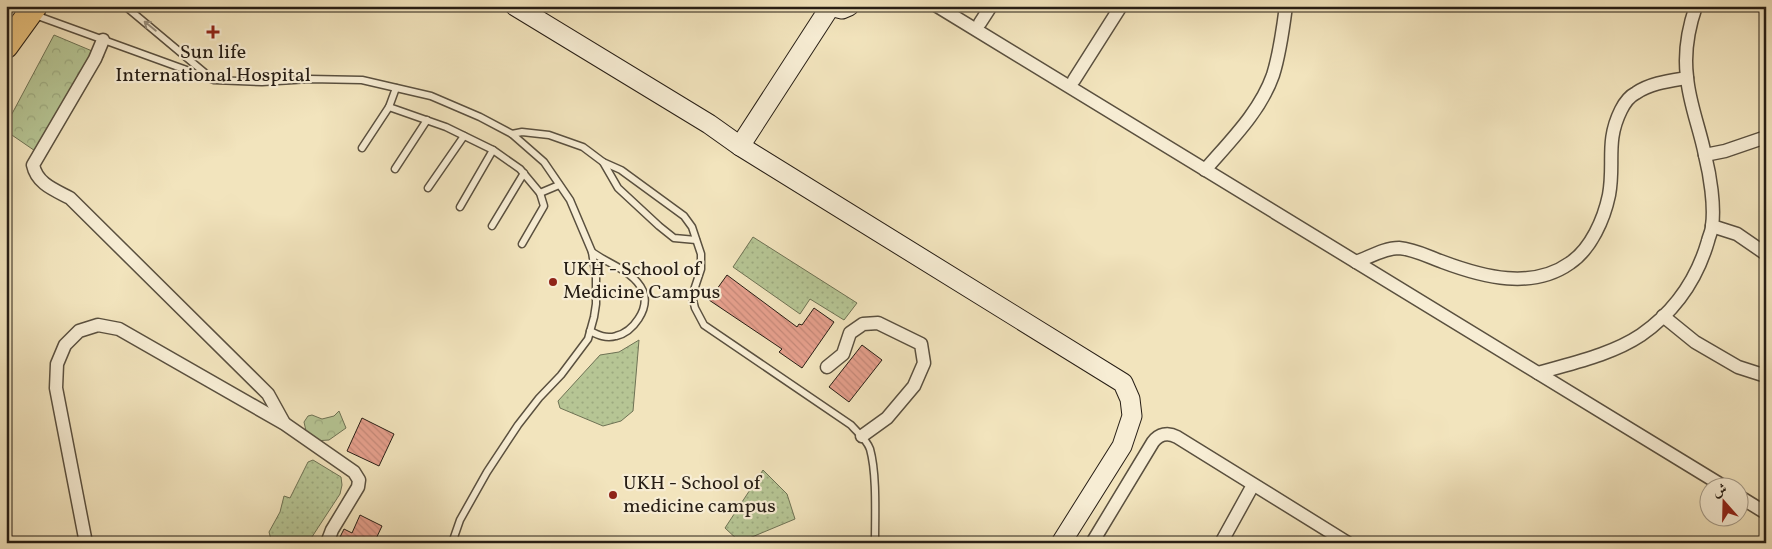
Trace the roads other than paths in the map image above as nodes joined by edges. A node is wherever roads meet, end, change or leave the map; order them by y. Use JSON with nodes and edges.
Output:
{"nodes":[{"id":1,"x":125,"y":6,"type":"edge"},
{"id":2,"x":514,"y":6,"type":"edge"},
{"id":3,"x":830,"y":6,"type":"edge"},
{"id":4,"x":849,"y":6,"type":"edge"},
{"id":5,"x":937,"y":6,"type":"edge"},
{"id":6,"x":991,"y":6,"type":"edge"},
{"id":7,"x":1121,"y":6,"type":"edge"},
{"id":8,"x":1286,"y":6,"type":"edge"},
{"id":9,"x":1696,"y":6,"type":"edge"},
{"id":10,"x":32,"y":10,"type":"edge"},
{"id":11,"x":980,"y":23,"type":"dead end"},
{"id":12,"x":103,"y":40,"type":"junction"},
{"id":13,"x":6,"y":46,"type":"edge"},
{"id":14,"x":1687,"y":78,"type":"junction"},
{"id":15,"x":214,"y":80,"type":"junction"},
{"id":16,"x":1074,"y":80,"type":"dead end"},
{"id":17,"x":396,"y":88,"type":"junction"},
{"id":18,"x":389,"y":107,"type":"junction"},
{"id":19,"x":427,"y":120,"type":"junction"},
{"id":20,"x":512,"y":134,"type":"junction"},
{"id":21,"x":464,"y":136,"type":"junction"},
{"id":22,"x":1766,"y":137,"type":"edge"},
{"id":23,"x":740,"y":146,"type":"junction"},
{"id":24,"x":362,"y":148,"type":"dead end"},
{"id":25,"x":493,"y":150,"type":"junction"},
{"id":26,"x":1705,"y":155,"type":"junction"},
{"id":27,"x":603,"y":162,"type":"junction"},
{"id":28,"x":394,"y":169,"type":"dead end"},
{"id":29,"x":1205,"y":170,"type":"junction"},
{"id":30,"x":524,"y":173,"type":"junction"},
{"id":31,"x":559,"y":185,"type":"junction"},
{"id":32,"x":428,"y":188,"type":"dead end"},
{"id":33,"x":540,"y":193,"type":"junction"},
{"id":34,"x":460,"y":207,"type":"dead end"},
{"id":35,"x":492,"y":226,"type":"dead end"},
{"id":36,"x":1712,"y":226,"type":"junction"},
{"id":37,"x":696,"y":240,"type":"junction"},
{"id":38,"x":522,"y":244,"type":"dead end"},
{"id":39,"x":592,"y":252,"type":"junction"},
{"id":40,"x":1766,"y":254,"type":"edge"},
{"id":41,"x":1356,"y":262,"type":"junction"},
{"id":42,"x":1663,"y":316,"type":"junction"},
{"id":43,"x":590,"y":331,"type":"junction"},
{"id":44,"x":826,"y":367,"type":"dead end"},
{"id":45,"x":1538,"y":373,"type":"junction"},
{"id":46,"x":1766,"y":376,"type":"edge"},
{"id":47,"x":285,"y":424,"type":"junction"},
{"id":48,"x":862,"y":436,"type":"junction"},
{"id":49,"x":1707,"y":476,"type":"edge"},
{"id":50,"x":1253,"y":485,"type":"junction"},
{"id":51,"x":1750,"y":503,"type":"edge"},
{"id":52,"x":1766,"y":513,"type":"edge"},
{"id":53,"x":86,"y":543,"type":"edge"},
{"id":54,"x":327,"y":543,"type":"edge"},
{"id":55,"x":452,"y":543,"type":"edge"},
{"id":56,"x":876,"y":543,"type":"edge"},
{"id":57,"x":1061,"y":543,"type":"edge"},
{"id":58,"x":1092,"y":543,"type":"edge"},
{"id":59,"x":1221,"y":543,"type":"edge"},
{"id":60,"x":1348,"y":543,"type":"edge"}],
"edges":[{"from":15,"to":1,"type":"lane","one_way":true},
{"from":2,"to":23,"type":"street"},
{"from":3,"to":4,"type":"street"},
{"from":3,"to":23,"type":"street"},
{"from":5,"to":29,"type":"street"},
{"from":6,"to":11,"type":"street"},
{"from":7,"to":16,"type":"street"},
{"from":8,"to":29,"type":"street"},
{"from":9,"to":14,"type":"street"},
{"from":10,"to":12,"type":"lane"},
{"from":10,"to":13,"type":"highway"},
{"from":12,"to":15,"type":"lane"},
{"from":12,"to":47,"type":"street"},
{"from":14,"to":26,"type":"street"},
{"from":14,"to":41,"type":"street"},
{"from":15,"to":17,"type":"lane"},
{"from":17,"to":18,"type":"lane"},
{"from":17,"to":20,"type":"lane"},
{"from":18,"to":19,"type":"lane"},
{"from":18,"to":24,"type":"lane"},
{"from":19,"to":21,"type":"lane"},
{"from":19,"to":28,"type":"lane"},
{"from":20,"to":27,"type":"lane"},
{"from":20,"to":31,"type":"lane"},
{"from":21,"to":25,"type":"lane"},
{"from":21,"to":32,"type":"lane"},
{"from":22,"to":26,"type":"street"},
{"from":23,"to":57,"type":"street"},
{"from":25,"to":30,"type":"lane"},
{"from":25,"to":34,"type":"lane"},
{"from":26,"to":36,"type":"street"},
{"from":27,"to":37,"type":"lane"},
{"from":27,"to":37,"type":"lane"},
{"from":29,"to":41,"type":"street"},
{"from":30,"to":33,"type":"lane"},
{"from":30,"to":35,"type":"lane"},
{"from":31,"to":33,"type":"lane"},
{"from":31,"to":39,"type":"lane"},
{"from":33,"to":38,"type":"lane"},
{"from":36,"to":40,"type":"street"},
{"from":36,"to":42,"type":"street"},
{"from":37,"to":48,"type":"lane"},
{"from":39,"to":43,"type":"lane"},
{"from":39,"to":43,"type":"lane"},
{"from":41,"to":45,"type":"street"},
{"from":42,"to":45,"type":"street"},
{"from":42,"to":46,"type":"street"},
{"from":43,"to":55,"type":"lane"},
{"from":44,"to":48,"type":"street"},
{"from":45,"to":49,"type":"street"},
{"from":47,"to":53,"type":"street"},
{"from":47,"to":54,"type":"street"},
{"from":48,"to":56,"type":"lane"},
{"from":50,"to":58,"type":"street"},
{"from":50,"to":59,"type":"street"},
{"from":50,"to":60,"type":"street"},
{"from":51,"to":52,"type":"street"}]}
